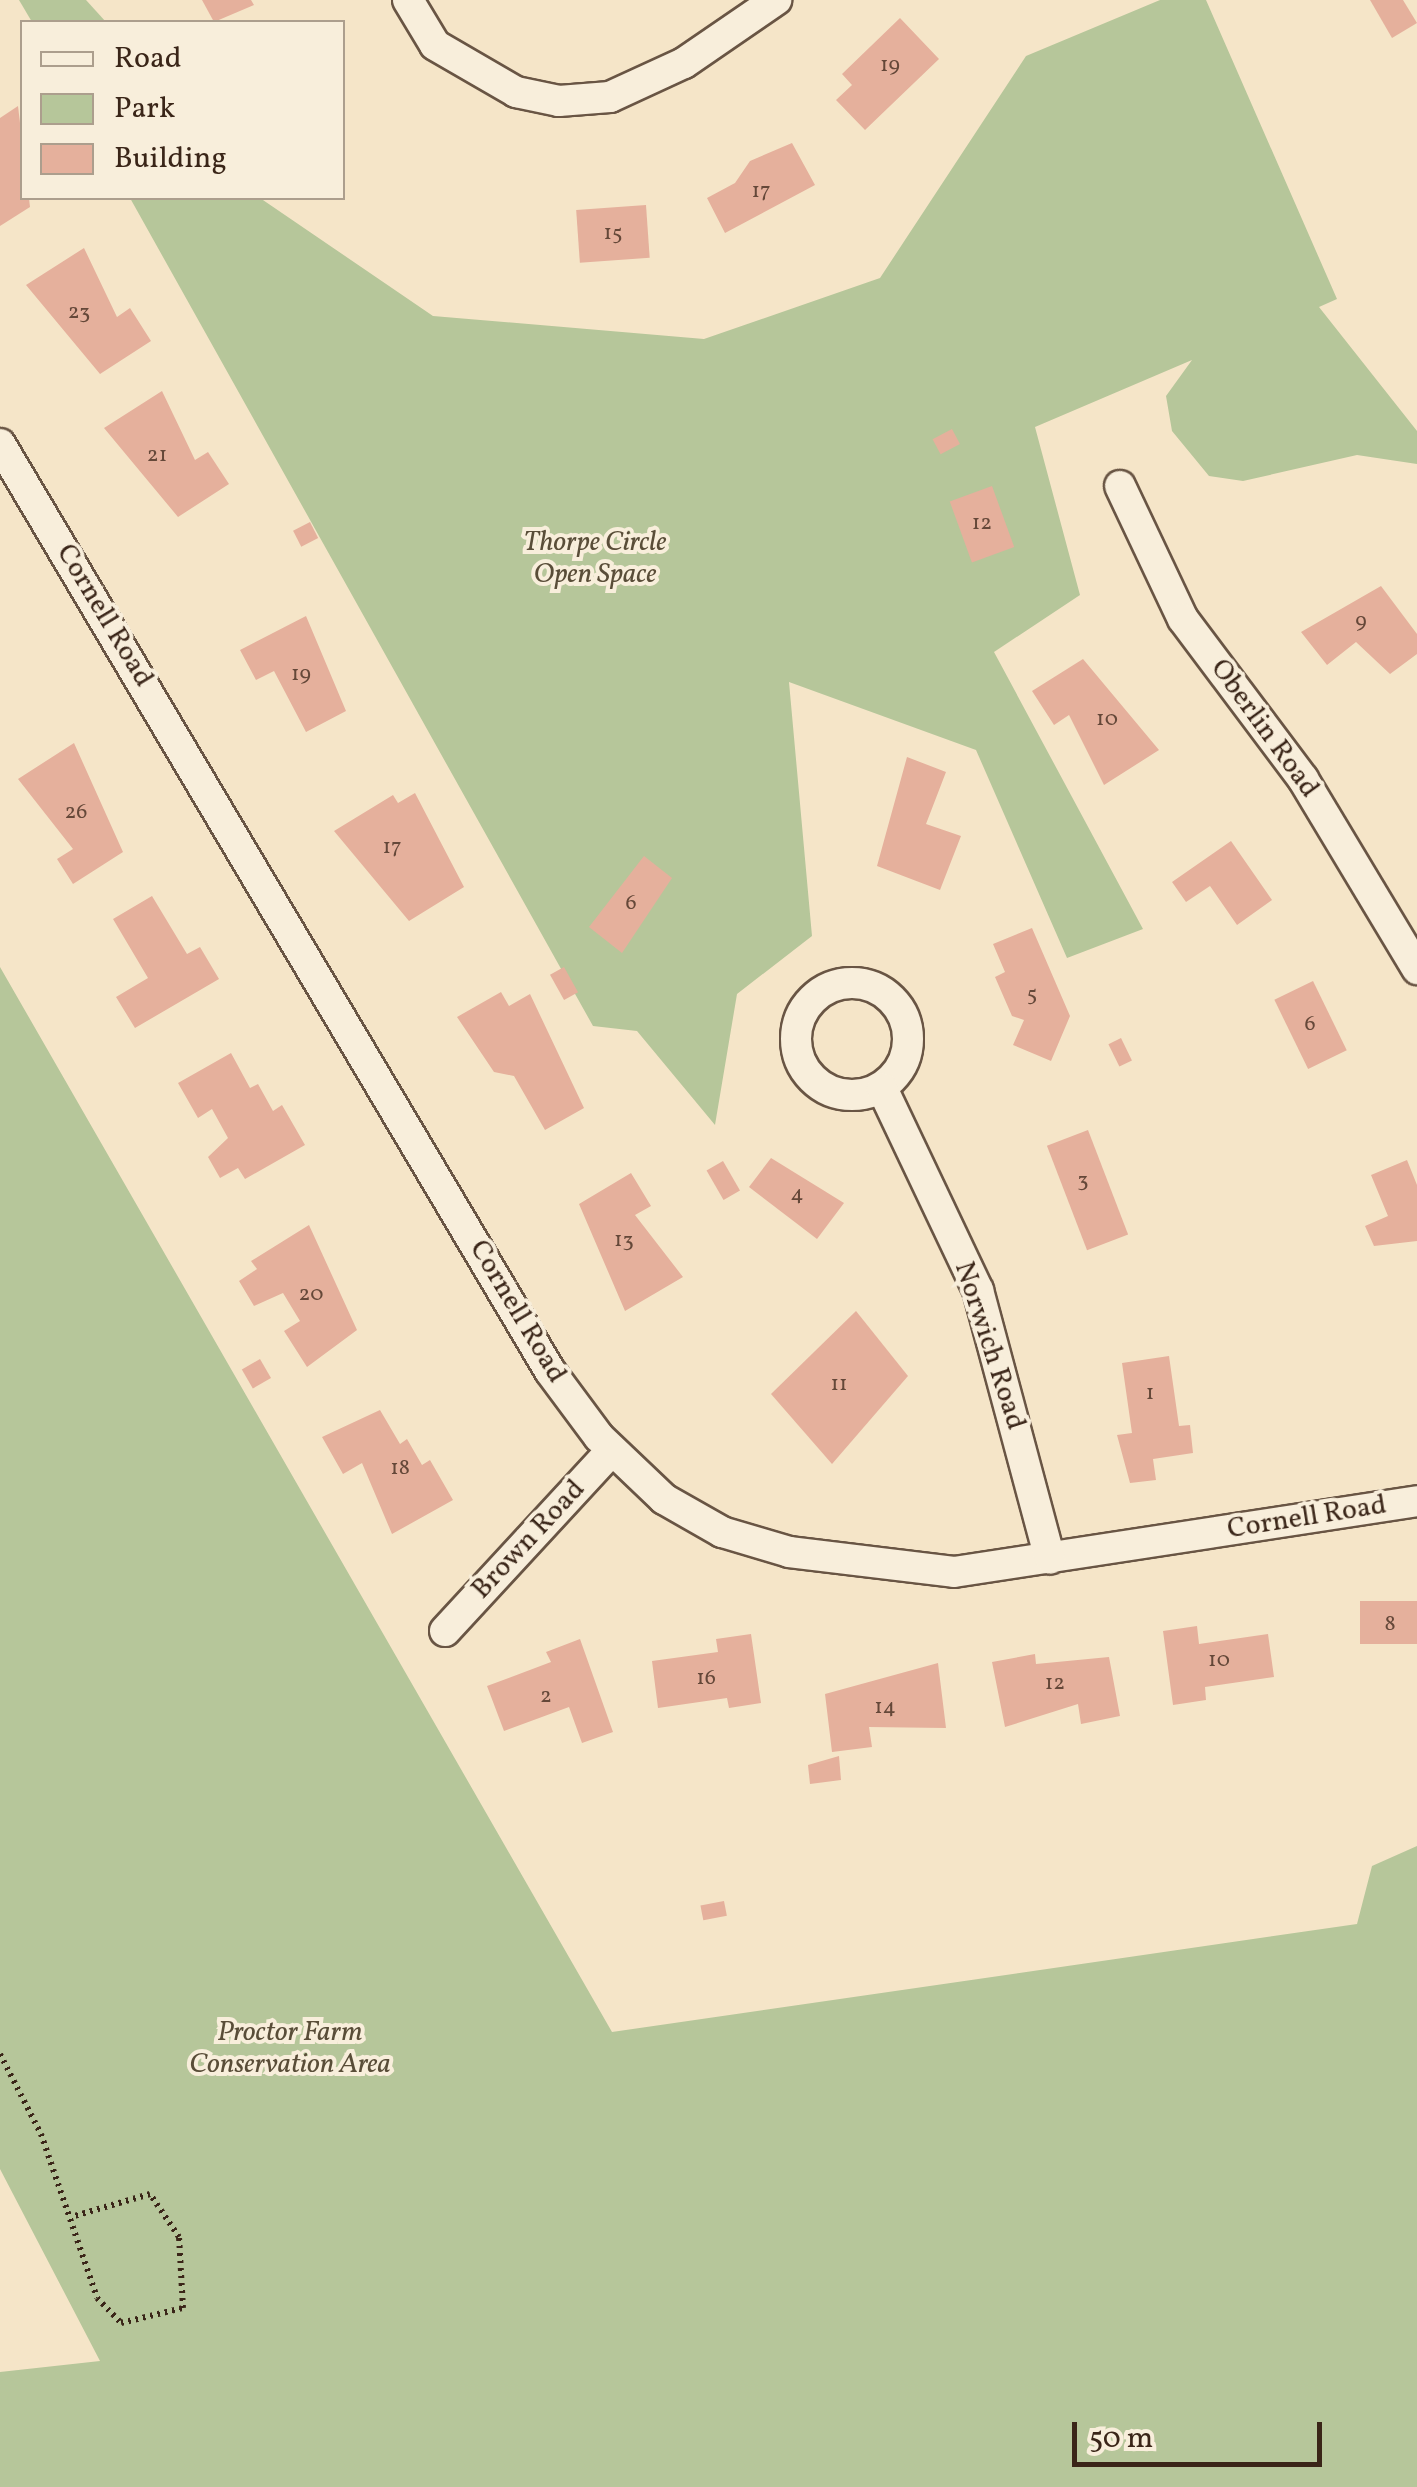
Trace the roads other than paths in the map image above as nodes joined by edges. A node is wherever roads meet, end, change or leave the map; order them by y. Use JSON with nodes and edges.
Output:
{"nodes":[{"id":1,"x":408,"y":0,"type":"edge"},
{"id":2,"x":776,"y":0,"type":"edge"},
{"id":3,"x":0,"y":444,"type":"edge"},
{"id":4,"x":1120,"y":486,"type":"dead end"},
{"id":5,"x":1417,"y":968,"type":"edge"},
{"id":6,"x":882,"y":1088,"type":"dead end"},
{"id":7,"x":612,"y":1450,"type":"junction"},
{"id":8,"x":1417,"y":1501,"type":"edge"},
{"id":9,"x":1050,"y":1558,"type":"junction"},
{"id":10,"x":445,"y":1631,"type":"dead end"}],
"edges":[{"from":1,"to":2,"type":"street"},
{"from":3,"to":7,"type":"street","name":"Cornell Road"},
{"from":4,"to":5,"type":"street","name":"Oberlin Road"},
{"from":6,"to":9,"type":"street","name":"Norwich Road"},
{"from":7,"to":9,"type":"street","name":"Cornell Road"},
{"from":7,"to":10,"type":"street","name":"Brown Road"},
{"from":8,"to":9,"type":"street","name":"Cornell Road"}]}
